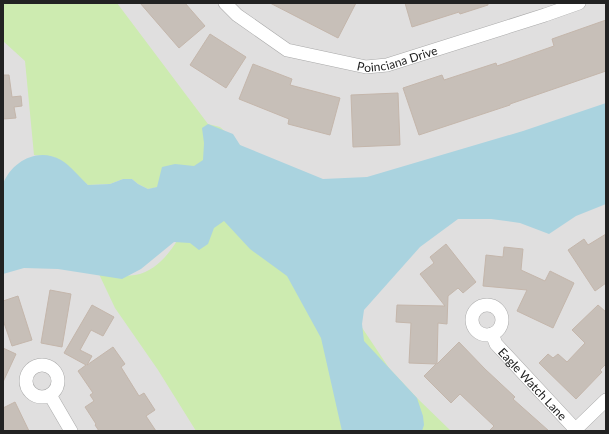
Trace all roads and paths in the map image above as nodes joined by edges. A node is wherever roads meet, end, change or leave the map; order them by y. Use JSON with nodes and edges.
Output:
{"nodes":[{"id":1,"x":225,"y":3,"type":"edge"},
{"id":2,"x":579,"y":3,"type":"edge"},
{"id":3,"x":492,"y":334,"type":"dead end"},
{"id":4,"x":50,"y":395,"type":"dead end"},
{"id":5,"x":606,"y":400,"type":"edge"},
{"id":6,"x":576,"y":430,"type":"edge"},
{"id":7,"x":71,"y":431,"type":"edge"}],
"edges":[{"from":1,"to":2,"type":"street","name":"Poinciana Drive"},
{"from":3,"to":6,"type":"street","name":"Eagle Watch Lane"},
{"from":4,"to":7,"type":"street"},
{"from":5,"to":6,"type":"street"}]}
